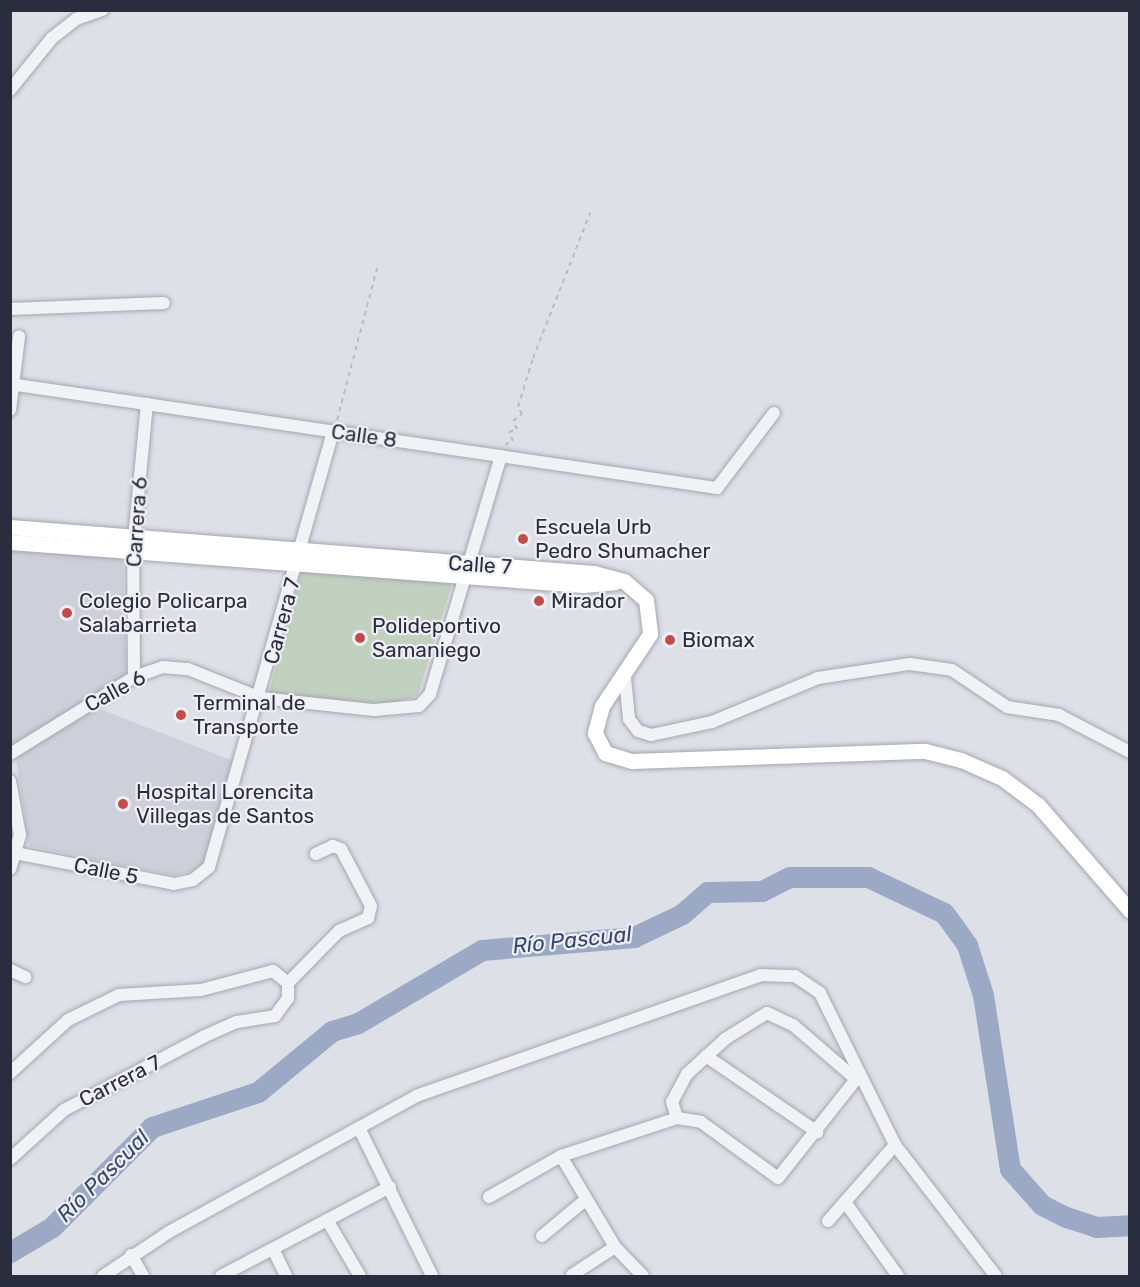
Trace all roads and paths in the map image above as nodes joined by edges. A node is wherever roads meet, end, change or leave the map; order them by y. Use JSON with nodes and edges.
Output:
{"nodes":[{"id":1,"x":102,"y":10,"type":"edge"},
{"id":2,"x":10,"y":90,"type":"edge"},
{"id":3,"x":590,"y":213,"type":"dead end"},
{"id":4,"x":378,"y":265,"type":"dead end"},
{"id":5,"x":164,"y":303,"type":"dead end"},
{"id":6,"x":10,"y":309,"type":"edge"},
{"id":7,"x":19,"y":337,"type":"dead end"},
{"id":8,"x":13,"y":384,"type":"edge"},
{"id":9,"x":147,"y":404,"type":"junction"},
{"id":10,"x":10,"y":410,"type":"edge"},
{"id":11,"x":774,"y":413,"type":"dead end"},
{"id":12,"x":333,"y":432,"type":"junction"},
{"id":13,"x":501,"y":456,"type":"junction"},
{"id":14,"x":10,"y":527,"type":"edge"},
{"id":15,"x":10,"y":542,"type":"edge"},
{"id":16,"x":133,"y":542,"type":"junction"},
{"id":17,"x":300,"y":556,"type":"junction"},
{"id":18,"x":465,"y":571,"type":"junction"},
{"id":19,"x":134,"y":677,"type":"junction"},
{"id":20,"x":625,"y":678,"type":"junction"},
{"id":21,"x":261,"y":698,"type":"junction"},
{"id":22,"x":1130,"y":752,"type":"edge"},
{"id":23,"x":10,"y":754,"type":"edge"},
{"id":24,"x":10,"y":782,"type":"edge"},
{"id":25,"x":14,"y":853,"type":"edge"},
{"id":26,"x":316,"y":854,"type":"dead end"},
{"id":27,"x":10,"y":869,"type":"edge"},
{"id":28,"x":201,"y":876,"type":"joint"},
{"id":29,"x":1130,"y":911,"type":"edge"},
{"id":30,"x":10,"y":970,"type":"edge"},
{"id":31,"x":26,"y":977,"type":"dead end"},
{"id":32,"x":288,"y":983,"type":"junction"},
{"id":33,"x":706,"y":1056,"type":"junction"},
{"id":34,"x":10,"y":1073,"type":"edge"},
{"id":35,"x":858,"y":1077,"type":"junction"},
{"id":36,"x":677,"y":1118,"type":"junction"},
{"id":37,"x":359,"y":1128,"type":"junction"},
{"id":38,"x":817,"y":1132,"type":"junction"},
{"id":39,"x":895,"y":1145,"type":"junction"},
{"id":40,"x":561,"y":1156,"type":"junction"},
{"id":41,"x":10,"y":1159,"type":"edge"},
{"id":42,"x":390,"y":1187,"type":"junction"},
{"id":43,"x":489,"y":1197,"type":"dead end"},
{"id":44,"x":584,"y":1201,"type":"junction"},
{"id":45,"x":845,"y":1202,"type":"junction"},
{"id":46,"x":327,"y":1221,"type":"junction"},
{"id":47,"x":828,"y":1221,"type":"dead end"},
{"id":48,"x":542,"y":1236,"type":"dead end"},
{"id":49,"x":615,"y":1247,"type":"junction"},
{"id":50,"x":273,"y":1249,"type":"junction"},
{"id":51,"x":131,"y":1255,"type":"junction"},
{"id":52,"x":572,"y":1275,"type":"dead end"},
{"id":53,"x":103,"y":1276,"type":"edge"},
{"id":54,"x":143,"y":1276,"type":"edge"},
{"id":55,"x":221,"y":1276,"type":"edge"},
{"id":56,"x":286,"y":1276,"type":"edge"},
{"id":57,"x":360,"y":1276,"type":"edge"},
{"id":58,"x":432,"y":1276,"type":"edge"},
{"id":59,"x":643,"y":1276,"type":"edge"},
{"id":60,"x":898,"y":1276,"type":"edge"},
{"id":61,"x":996,"y":1276,"type":"edge"}],
"edges":[{"from":1,"to":2,"type":"street"},
{"from":3,"to":13,"type":"path"},
{"from":4,"to":12,"type":"path"},
{"from":5,"to":6,"type":"street"},
{"from":7,"to":8,"type":"street"},
{"from":8,"to":9,"type":"street","name":"Calle 8"},
{"from":8,"to":10,"type":"street"},
{"from":9,"to":12,"type":"street","name":"Calle 8"},
{"from":9,"to":16,"type":"street","name":"Carrera 6"},
{"from":11,"to":13,"type":"street","name":"Calle 8"},
{"from":12,"to":13,"type":"street","name":"Calle 8"},
{"from":12,"to":17,"type":"street","name":"Carrera 7"},
{"from":13,"to":18,"type":"street","name":"Calle 6"},
{"from":14,"to":16,"type":"main road","name":"Calle 7"},
{"from":15,"to":16,"type":"main road","name":"Calle 7"},
{"from":16,"to":17,"type":"main road","name":"Calle 7"},
{"from":16,"to":19,"type":"street","name":"Carrera 6"},
{"from":17,"to":18,"type":"main road","name":"Calle 7"},
{"from":17,"to":21,"type":"street","name":"Carrera 7"},
{"from":18,"to":20,"type":"main road","name":"Calle 7"},
{"from":18,"to":21,"type":"street","name":"Calle 6"},
{"from":19,"to":21,"type":"street","name":"Calle 6"},
{"from":19,"to":23,"type":"street","name":"Calle 6"},
{"from":20,"to":22,"type":"street"},
{"from":20,"to":29,"type":"main road"},
{"from":21,"to":28,"type":"street","name":"Carrera 7"},
{"from":24,"to":25,"type":"street"},
{"from":25,"to":27,"type":"street"},
{"from":25,"to":28,"type":"street","name":"Calle 5"},
{"from":26,"to":32,"type":"street"},
{"from":30,"to":31,"type":"street"},
{"from":32,"to":34,"type":"street"},
{"from":32,"to":41,"type":"street","name":"Carrera 7"},
{"from":33,"to":35,"type":"street"},
{"from":33,"to":36,"type":"street"},
{"from":33,"to":38,"type":"street"},
{"from":35,"to":37,"type":"street"},
{"from":35,"to":38,"type":"street"},
{"from":35,"to":39,"type":"street"},
{"from":36,"to":38,"type":"street"},
{"from":36,"to":40,"type":"street"},
{"from":37,"to":42,"type":"street"},
{"from":37,"to":51,"type":"street"},
{"from":39,"to":45,"type":"street"},
{"from":39,"to":61,"type":"street"},
{"from":40,"to":43,"type":"street"},
{"from":40,"to":44,"type":"street"},
{"from":42,"to":46,"type":"street"},
{"from":42,"to":58,"type":"street"},
{"from":44,"to":48,"type":"street"},
{"from":44,"to":49,"type":"street"},
{"from":45,"to":47,"type":"street"},
{"from":45,"to":60,"type":"street"},
{"from":46,"to":50,"type":"street"},
{"from":46,"to":57,"type":"street"},
{"from":49,"to":52,"type":"street"},
{"from":49,"to":59,"type":"street"},
{"from":50,"to":55,"type":"street"},
{"from":50,"to":56,"type":"street"},
{"from":51,"to":53,"type":"street"},
{"from":51,"to":54,"type":"street"}]}
